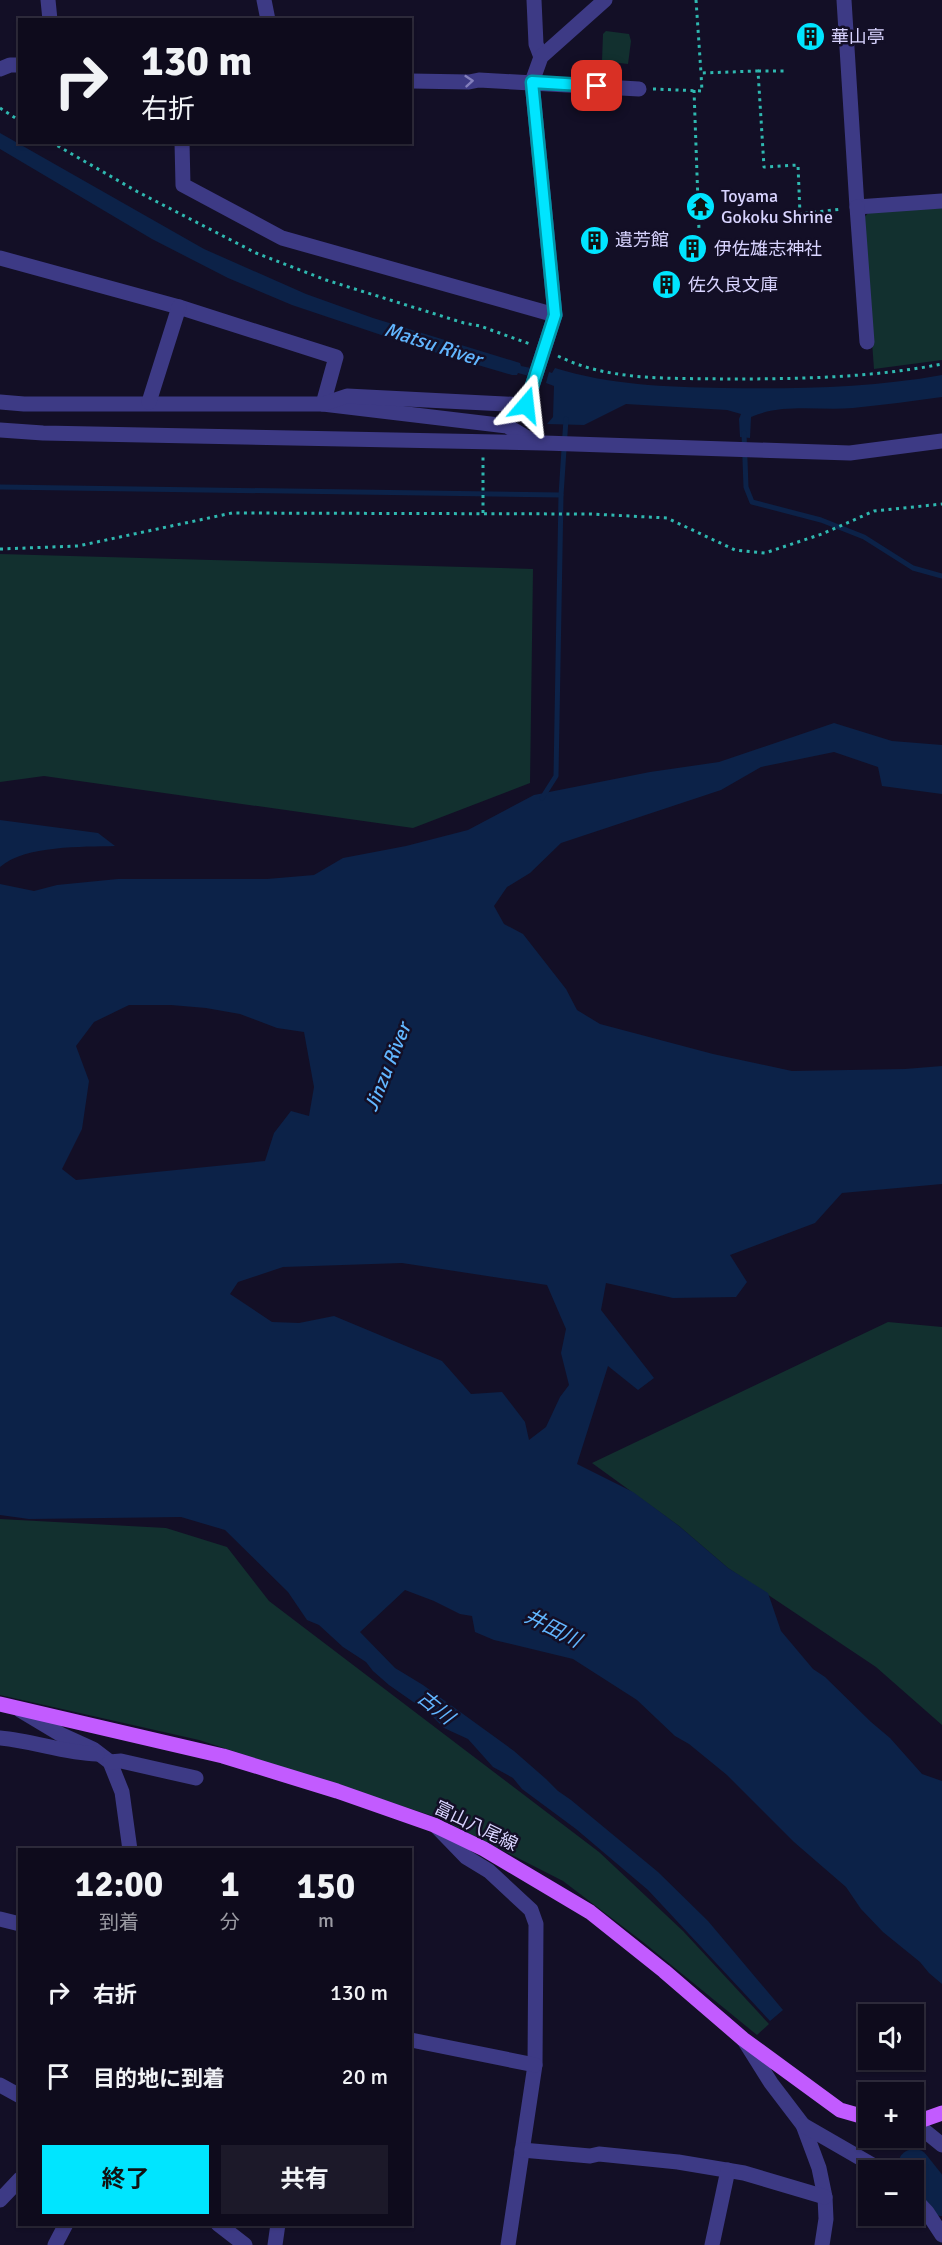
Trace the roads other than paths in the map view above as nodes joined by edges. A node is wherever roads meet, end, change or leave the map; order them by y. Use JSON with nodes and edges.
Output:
{"nodes":[{"id":1,"x":48,"y":0,"type":"edge"},
{"id":2,"x":264,"y":0,"type":"edge"},
{"id":3,"x":534,"y":0,"type":"edge"},
{"id":4,"x":605,"y":0,"type":"edge"},
{"id":5,"x":844,"y":0,"type":"edge"},
{"id":6,"x":50,"y":18,"type":"edge"},
{"id":7,"x":268,"y":18,"type":"edge"},
{"id":8,"x":541,"y":57,"type":"junction"},
{"id":9,"x":18,"y":65,"type":"edge"},
{"id":10,"x":0,"y":69,"type":"edge"},
{"id":11,"x":412,"y":81,"type":"edge"},
{"id":12,"x":532,"y":82,"type":"junction"},
{"id":13,"x":639,"y":89,"type":"road end"},
{"id":14,"x":182,"y":144,"type":"edge"},
{"id":15,"x":942,"y":201,"type":"edge"},
{"id":16,"x":857,"y":207,"type":"junction"},
{"id":17,"x":0,"y":258,"type":"edge"},
{"id":18,"x":179,"y":307,"type":"junction"},
{"id":19,"x":555,"y":315,"type":"junction"},
{"id":20,"x":867,"y":342,"type":"dead end"},
{"id":21,"x":0,"y":402,"type":"edge"},
{"id":22,"x":149,"y":402,"type":"junction"},
{"id":23,"x":324,"y":404,"type":"junction"},
{"id":24,"x":0,"y":430,"type":"edge"},
{"id":25,"x":942,"y":441,"type":"edge"},
{"id":26,"x":536,"y":443,"type":"junction"},
{"id":27,"x":0,"y":1704,"type":"edge"},
{"id":28,"x":18,"y":1708,"type":"junction"},
{"id":29,"x":0,"y":1738,"type":"edge"},
{"id":30,"x":105,"y":1758,"type":"junction"},
{"id":31,"x":196,"y":1778,"type":"dead end"},
{"id":32,"x":434,"y":1825,"type":"junction"},
{"id":33,"x":130,"y":1848,"type":"edge"},
{"id":34,"x":0,"y":1919,"type":"edge"},
{"id":35,"x":18,"y":1924,"type":"edge"},
{"id":36,"x":743,"y":2039,"type":"junction"},
{"id":37,"x":412,"y":2040,"type":"edge"},
{"id":38,"x":535,"y":2065,"type":"junction"},
{"id":39,"x":0,"y":2085,"type":"edge"},
{"id":40,"x":18,"y":2095,"type":"edge"},
{"id":41,"x":942,"y":2113,"type":"edge"},
{"id":42,"x":858,"y":2115,"type":"edge"},
{"id":43,"x":924,"y":2119,"type":"edge"},
{"id":44,"x":803,"y":2125,"type":"junction"},
{"id":45,"x":924,"y":2131,"type":"edge"},
{"id":46,"x":942,"y":2145,"type":"edge"},
{"id":47,"x":522,"y":2150,"type":"junction"},
{"id":48,"x":864,"y":2160,"type":"edge"},
{"id":49,"x":728,"y":2170,"type":"junction"},
{"id":50,"x":18,"y":2181,"type":"edge"},
{"id":51,"x":825,"y":2197,"type":"junction"},
{"id":52,"x":0,"y":2200,"type":"edge"},
{"id":53,"x":924,"y":2209,"type":"edge"},
{"id":54,"x":65,"y":2226,"type":"edge"},
{"id":55,"x":221,"y":2226,"type":"edge"},
{"id":56,"x":278,"y":2226,"type":"edge"},
{"id":57,"x":942,"y":2235,"type":"edge"},
{"id":58,"x":55,"y":2245,"type":"edge"},
{"id":59,"x":245,"y":2245,"type":"edge"},
{"id":60,"x":275,"y":2245,"type":"edge"},
{"id":61,"x":508,"y":2245,"type":"edge"},
{"id":62,"x":712,"y":2245,"type":"edge"},
{"id":63,"x":822,"y":2245,"type":"edge"}],
"edges":[{"from":1,"to":6,"type":"street"},
{"from":2,"to":7,"type":"street"},
{"from":3,"to":8,"type":"street"},
{"from":4,"to":8,"type":"street"},
{"from":5,"to":16,"type":"street"},
{"from":8,"to":12,"type":"street"},
{"from":9,"to":10,"type":"street"},
{"from":11,"to":12,"type":"street","one_way":true},
{"from":12,"to":13,"type":"street"},
{"from":12,"to":19,"type":"street"},
{"from":14,"to":19,"type":"street"},
{"from":15,"to":16,"type":"street"},
{"from":16,"to":20,"type":"street"},
{"from":17,"to":18,"type":"street"},
{"from":18,"to":22,"type":"street"},
{"from":18,"to":23,"type":"street"},
{"from":19,"to":23,"type":"street"},
{"from":21,"to":22,"type":"street"},
{"from":22,"to":23,"type":"street"},
{"from":23,"to":26,"type":"street"},
{"from":24,"to":26,"type":"street"},
{"from":25,"to":26,"type":"street"},
{"from":27,"to":28,"type":"main road","name":"富山八尾線"},
{"from":28,"to":30,"type":"street"},
{"from":28,"to":32,"type":"main road","name":"富山八尾線"},
{"from":29,"to":30,"type":"street"},
{"from":30,"to":31,"type":"street"},
{"from":30,"to":33,"type":"street"},
{"from":32,"to":36,"type":"main road","name":"富山八尾線"},
{"from":32,"to":38,"type":"street"},
{"from":34,"to":35,"type":"street"},
{"from":36,"to":42,"type":"main road","name":"富山八尾線"},
{"from":36,"to":44,"type":"street"},
{"from":37,"to":38,"type":"street"},
{"from":38,"to":47,"type":"street"},
{"from":39,"to":40,"type":"street"},
{"from":41,"to":43,"type":"main road"},
{"from":44,"to":48,"type":"street"},
{"from":44,"to":51,"type":"street"},
{"from":45,"to":46,"type":"street"},
{"from":47,"to":49,"type":"street"},
{"from":47,"to":61,"type":"street"},
{"from":49,"to":51,"type":"street"},
{"from":49,"to":62,"type":"street"},
{"from":50,"to":52,"type":"street"},
{"from":51,"to":63,"type":"street"},
{"from":53,"to":57,"type":"street"},
{"from":54,"to":58,"type":"street"},
{"from":55,"to":59,"type":"street"},
{"from":56,"to":60,"type":"street"}]}
